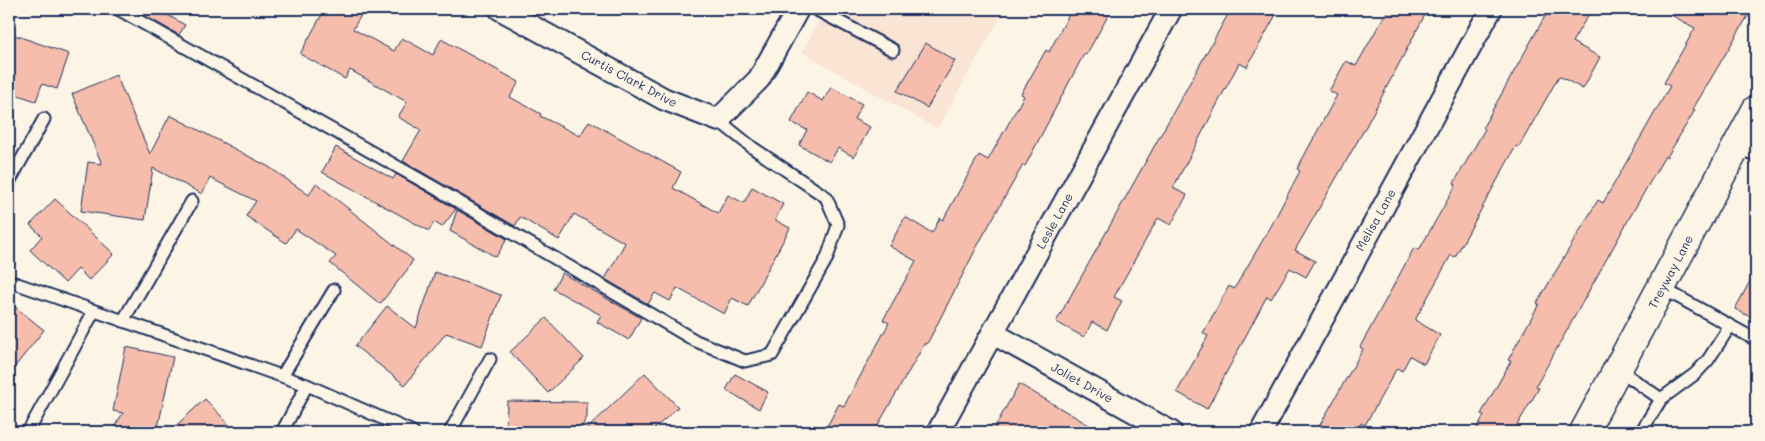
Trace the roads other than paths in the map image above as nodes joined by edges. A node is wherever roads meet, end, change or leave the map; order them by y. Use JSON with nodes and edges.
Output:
{"nodes":[{"id":1,"x":118,"y":9,"type":"edge"},
{"id":2,"x":500,"y":9,"type":"edge"},
{"id":3,"x":798,"y":9,"type":"edge"},
{"id":4,"x":815,"y":9,"type":"edge"},
{"id":5,"x":1171,"y":9,"type":"edge"},
{"id":6,"x":1491,"y":9,"type":"edge"},
{"id":7,"x":893,"y":50,"type":"dead end"},
{"id":8,"x":1756,"y":110,"type":"edge"},
{"id":9,"x":44,"y":119,"type":"dead end"},
{"id":10,"x":718,"y":120,"type":"junction"},
{"id":11,"x":1747,"y":151,"type":"edge"},
{"id":12,"x":9,"y":182,"type":"edge"},
{"id":13,"x":192,"y":201,"type":"dead end"},
{"id":14,"x":9,"y":281,"type":"edge"},
{"id":15,"x":1662,"y":288,"type":"junction"},
{"id":16,"x":334,"y":290,"type":"dead end"},
{"id":17,"x":93,"y":312,"type":"junction"},
{"id":18,"x":123,"y":321,"type":"junction"},
{"id":19,"x":1730,"y":326,"type":"junction"},
{"id":20,"x":994,"y":334,"type":"junction"},
{"id":21,"x":1756,"y":340,"type":"edge"},
{"id":22,"x":490,"y":359,"type":"dead end"},
{"id":23,"x":1618,"y":369,"type":"junction"},
{"id":24,"x":282,"y":376,"type":"junction"},
{"id":25,"x":307,"y":385,"type":"junction"},
{"id":26,"x":1661,"y":399,"type":"junction"},
{"id":27,"x":28,"y":432,"type":"edge"},
{"id":28,"x":282,"y":432,"type":"edge"},
{"id":29,"x":413,"y":432,"type":"edge"},
{"id":30,"x":450,"y":432,"type":"edge"},
{"id":31,"x":938,"y":432,"type":"edge"},
{"id":32,"x":1171,"y":432,"type":"edge"},
{"id":33,"x":1261,"y":432,"type":"edge"},
{"id":34,"x":1584,"y":432,"type":"edge"},
{"id":35,"x":1641,"y":432,"type":"edge"}],
"edges":[{"from":1,"to":10,"type":"lane"},
{"from":2,"to":10,"type":"street","name":"Curtis Clark Drive"},
{"from":3,"to":10,"type":"street"},
{"from":4,"to":7,"type":"lane"},
{"from":5,"to":20,"type":"street","name":"Lesle Lane"},
{"from":6,"to":33,"type":"street","name":"Melisa Lane"},
{"from":8,"to":11,"type":"street","name":"Treyway Lane"},
{"from":9,"to":12,"type":"lane"},
{"from":11,"to":15,"type":"street","name":"Treyway Lane"},
{"from":13,"to":18,"type":"lane"},
{"from":14,"to":17,"type":"lane"},
{"from":15,"to":19,"type":"lane"},
{"from":15,"to":23,"type":"street","name":"Treyway Lane"},
{"from":16,"to":24,"type":"lane"},
{"from":17,"to":18,"type":"lane"},
{"from":17,"to":27,"type":"lane"},
{"from":18,"to":24,"type":"lane"},
{"from":19,"to":21,"type":"lane"},
{"from":19,"to":26,"type":"lane"},
{"from":20,"to":31,"type":"street","name":"Lesle Lane"},
{"from":20,"to":32,"type":"street","name":"Joliet Drive"},
{"from":22,"to":30,"type":"lane"},
{"from":23,"to":26,"type":"lane"},
{"from":23,"to":34,"type":"street","name":"Treyway Lane"},
{"from":24,"to":25,"type":"lane"},
{"from":25,"to":28,"type":"lane"},
{"from":25,"to":29,"type":"lane"},
{"from":26,"to":35,"type":"lane"}]}
